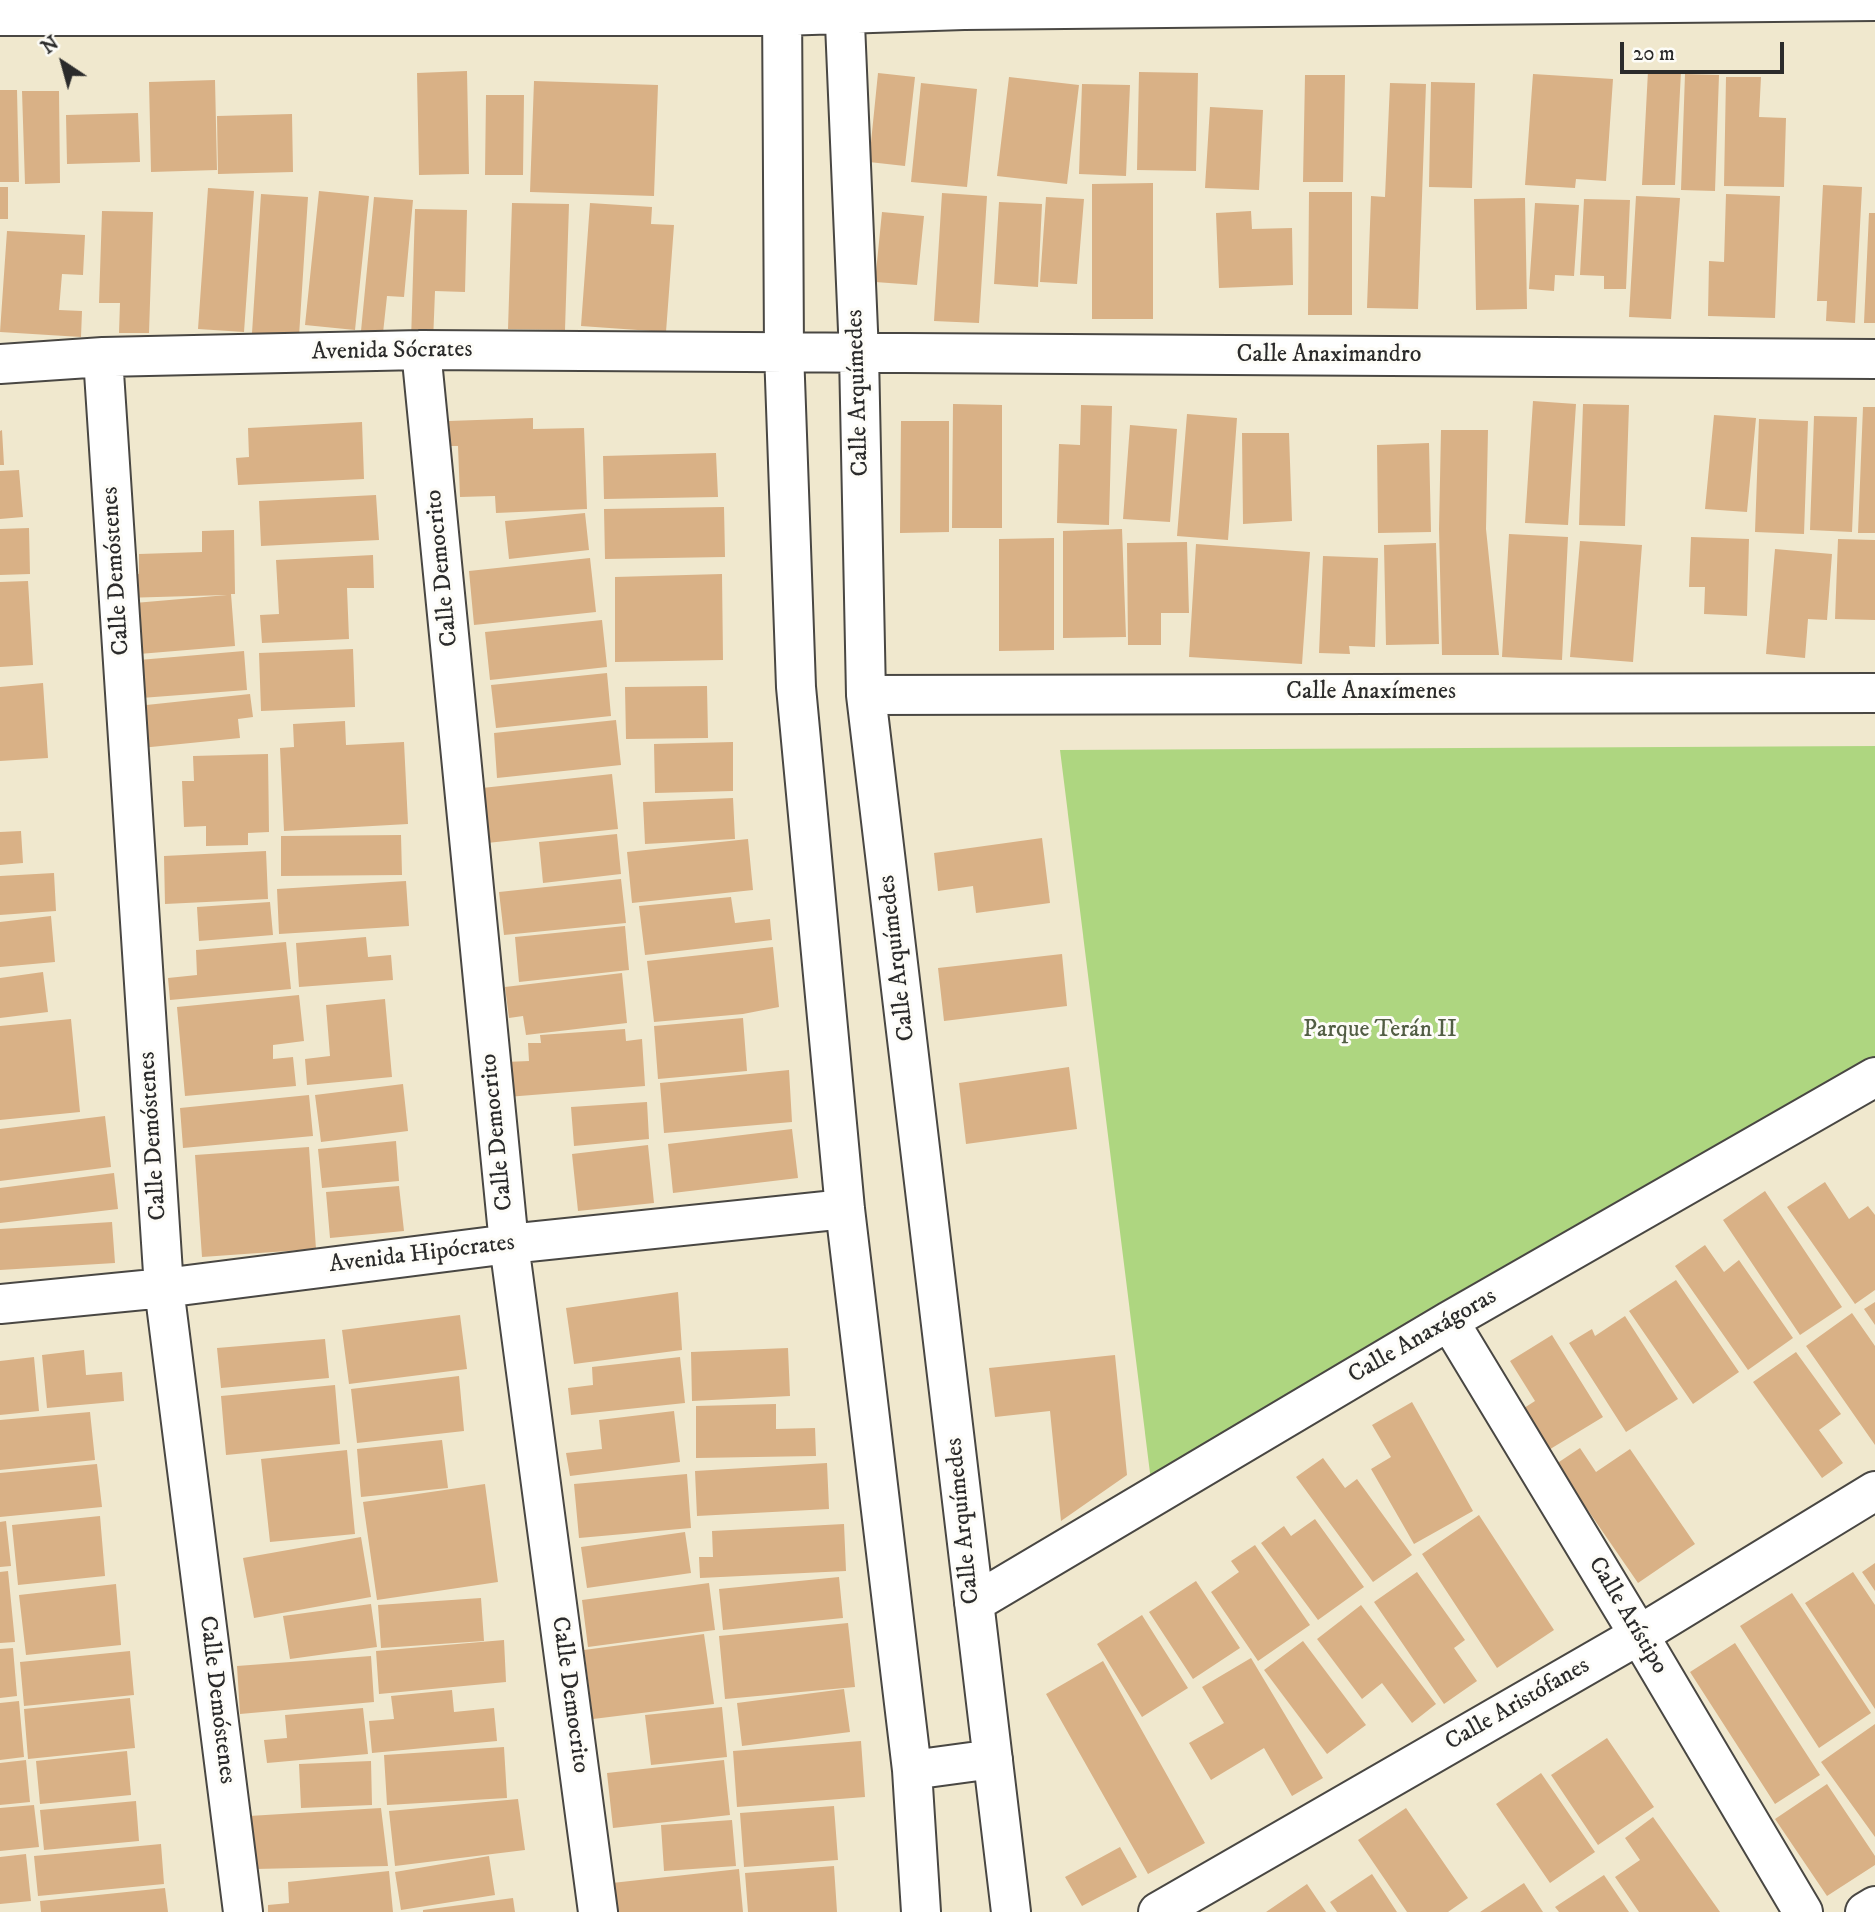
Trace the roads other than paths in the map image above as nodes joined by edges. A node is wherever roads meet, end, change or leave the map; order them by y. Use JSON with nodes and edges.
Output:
{"nodes":[{"id":1,"x":1875,"y":1,"type":"edge"},
{"id":2,"x":844,"y":7,"type":"edge"},
{"id":3,"x":781,"y":8,"type":"edge"},
{"id":4,"x":0,"y":16,"type":"edge"},
{"id":5,"x":421,"y":350,"type":"junction"},
{"id":6,"x":784,"y":351,"type":"junction"},
{"id":7,"x":859,"y":354,"type":"junction"},
{"id":8,"x":103,"y":357,"type":"junction"},
{"id":9,"x":1875,"y":359,"type":"edge"},
{"id":10,"x":0,"y":363,"type":"edge"},
{"id":11,"x":1875,"y":693,"type":"edge"},
{"id":12,"x":866,"y":695,"type":"junction"},
{"id":13,"x":1875,"y":1077,"type":"edge"},
{"id":14,"x":845,"y":1209,"type":"junction"},
{"id":15,"x":509,"y":1244,"type":"junction"},
{"id":16,"x":164,"y":1288,"type":"junction"},
{"id":17,"x":0,"y":1304,"type":"edge"},
{"id":18,"x":1449,"y":1321,"type":"junction"},
{"id":19,"x":1875,"y":1491,"type":"edge"},
{"id":20,"x":974,"y":1604,"type":"junction"},
{"id":21,"x":1640,"y":1635,"type":"junction"},
{"id":22,"x":993,"y":1759,"type":"junction"},
{"id":23,"x":912,"y":1770,"type":"junction"},
{"id":24,"x":1875,"y":1906,"type":"edge"},
{"id":25,"x":243,"y":1912,"type":"edge"},
{"id":26,"x":598,"y":1912,"type":"edge"},
{"id":27,"x":921,"y":1912,"type":"edge"},
{"id":28,"x":1011,"y":1912,"type":"edge"},
{"id":29,"x":1158,"y":1912,"type":"edge"},
{"id":30,"x":1803,"y":1912,"type":"edge"},
{"id":31,"x":1865,"y":1912,"type":"edge"}],
"edges":[{"from":1,"to":2,"type":"street"},
{"from":2,"to":3,"type":"street"},
{"from":2,"to":7,"type":"street","name":"Calle Arquímedes"},
{"from":3,"to":4,"type":"street"},
{"from":3,"to":6,"type":"street"},
{"from":5,"to":6,"type":"street","name":"Avenida Sócrates"},
{"from":5,"to":8,"type":"street","name":"Avenida Sócrates"},
{"from":5,"to":15,"type":"street","name":"Calle Democrito"},
{"from":6,"to":7,"type":"street","name":"Calle Anaximandro"},
{"from":6,"to":14,"type":"street"},
{"from":7,"to":9,"type":"street","name":"Calle Anaximandro"},
{"from":7,"to":12,"type":"street","name":"Calle Arquímedes"},
{"from":8,"to":10,"type":"street","name":"Avenida Sócrates"},
{"from":8,"to":16,"type":"street","name":"Calle Demóstenes"},
{"from":11,"to":12,"type":"street","name":"Calle Anaxímenes"},
{"from":12,"to":20,"type":"street","name":"Calle Arquímedes"},
{"from":13,"to":18,"type":"street","name":"Calle Anaxágoras"},
{"from":14,"to":15,"type":"street","name":"Avenida Hipócrates"},
{"from":14,"to":23,"type":"street"},
{"from":15,"to":16,"type":"street","name":"Avenida Hipócrates"},
{"from":15,"to":26,"type":"street","name":"Calle Democrito"},
{"from":16,"to":17,"type":"street","name":"Avenida Hipócrates"},
{"from":16,"to":25,"type":"street","name":"Calle Demóstenes"},
{"from":18,"to":20,"type":"street","name":"Calle Anaxágoras"},
{"from":18,"to":21,"type":"street","name":"Calle Arístipo"},
{"from":19,"to":21,"type":"street","name":"Calle Aristófanes"},
{"from":20,"to":22,"type":"street","name":"Calle Arquímedes"},
{"from":21,"to":29,"type":"street","name":"Calle Aristófanes"},
{"from":21,"to":30,"type":"street","name":"Calle Arístipo"},
{"from":22,"to":23,"type":"street"},
{"from":22,"to":28,"type":"street","name":"Calle Arquímedes"},
{"from":23,"to":27,"type":"street"},
{"from":24,"to":31,"type":"street"}]}
